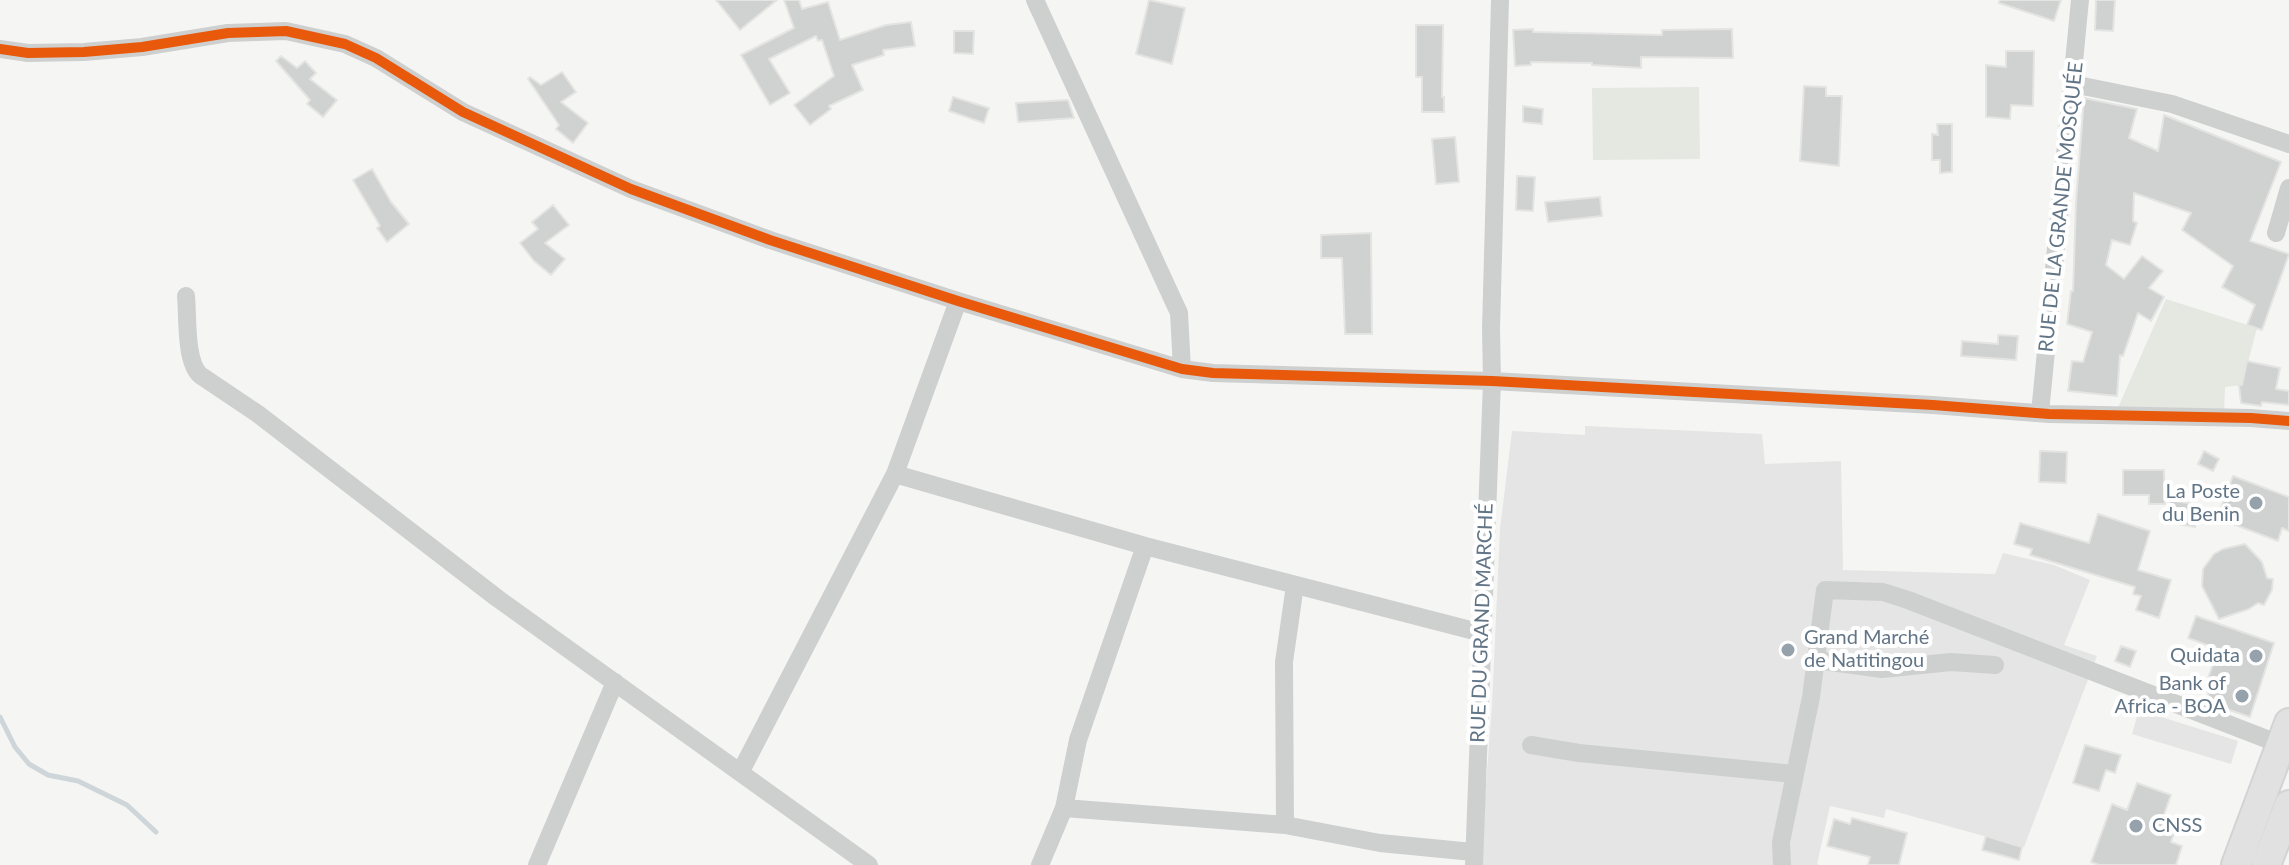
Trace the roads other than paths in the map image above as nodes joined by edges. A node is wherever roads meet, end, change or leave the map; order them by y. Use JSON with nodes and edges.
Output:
{"nodes":[{"id":1,"x":1035,"y":0,"type":"edge"},
{"id":2,"x":1500,"y":0,"type":"edge"},
{"id":3,"x":2080,"y":0,"type":"edge"},
{"id":4,"x":0,"y":49,"type":"edge"},
{"id":5,"x":2073,"y":84,"type":"junction"},
{"id":6,"x":2289,"y":144,"type":"edge"},
{"id":7,"x":2289,"y":188,"type":"edge"},
{"id":8,"x":2276,"y":233,"type":"dead end"},
{"id":9,"x":186,"y":296,"type":"dead end"},
{"id":10,"x":958,"y":301,"type":"junction"},
{"id":11,"x":1182,"y":369,"type":"junction"},
{"id":12,"x":1492,"y":381,"type":"junction"},
{"id":13,"x":2040,"y":413,"type":"junction"},
{"id":14,"x":2289,"y":421,"type":"edge"},
{"id":15,"x":895,"y":474,"type":"junction"},
{"id":16,"x":1145,"y":546,"type":"junction"},
{"id":17,"x":1295,"y":585,"type":"junction"},
{"id":18,"x":1482,"y":633,"type":"junction"},
{"id":19,"x":1816,"y":660,"type":"junction"},
{"id":20,"x":1995,"y":665,"type":"dead end"},
{"id":21,"x":615,"y":682,"type":"junction"},
{"id":22,"x":2286,"y":734,"type":"edge"},
{"id":23,"x":1531,"y":745,"type":"dead end"},
{"id":24,"x":741,"y":771,"type":"junction"},
{"id":25,"x":1794,"y":774,"type":"junction"},
{"id":26,"x":2289,"y":805,"type":"edge"},
{"id":27,"x":1064,"y":808,"type":"junction"},
{"id":28,"x":1285,"y":825,"type":"junction"},
{"id":29,"x":1474,"y":858,"type":"edge"},
{"id":30,"x":861,"y":863,"type":"edge"},
{"id":31,"x":537,"y":865,"type":"edge"},
{"id":32,"x":1040,"y":865,"type":"edge"},
{"id":33,"x":1782,"y":865,"type":"edge"},
{"id":34,"x":2236,"y":865,"type":"edge"},
{"id":35,"x":2266,"y":865,"type":"edge"}],
"edges":[{"from":1,"to":11,"type":"street"},
{"from":2,"to":12,"type":"street","name":"RUE DU GRAND MARCHÉ"},
{"from":3,"to":5,"type":"street","name":"RUE DE LA GRANDE MOSQUÉE"},
{"from":4,"to":10,"type":"street"},
{"from":5,"to":6,"type":"street"},
{"from":5,"to":13,"type":"street","name":"RUE DE LA GRANDE MOSQUÉE"},
{"from":7,"to":8,"type":"street"},
{"from":9,"to":21,"type":"street"},
{"from":10,"to":11,"type":"street"},
{"from":10,"to":15,"type":"street"},
{"from":11,"to":12,"type":"street"},
{"from":12,"to":13,"type":"street"},
{"from":12,"to":18,"type":"street","name":"RUE DU GRAND MARCHÉ"},
{"from":13,"to":14,"type":"street"},
{"from":15,"to":16,"type":"street"},
{"from":15,"to":24,"type":"street"},
{"from":16,"to":17,"type":"street"},
{"from":16,"to":27,"type":"street"},
{"from":17,"to":18,"type":"street"},
{"from":17,"to":28,"type":"street"},
{"from":18,"to":29,"type":"street","name":"RUE DU GRAND MARCHÉ"},
{"from":19,"to":20,"type":"street"},
{"from":19,"to":22,"type":"street"},
{"from":19,"to":25,"type":"street"},
{"from":21,"to":24,"type":"street"},
{"from":21,"to":31,"type":"street"},
{"from":22,"to":34,"type":"highway"},
{"from":23,"to":25,"type":"street"},
{"from":24,"to":30,"type":"street"},
{"from":25,"to":33,"type":"street"},
{"from":26,"to":35,"type":"highway"},
{"from":27,"to":28,"type":"street"},
{"from":27,"to":32,"type":"street"},
{"from":28,"to":29,"type":"street"}]}
